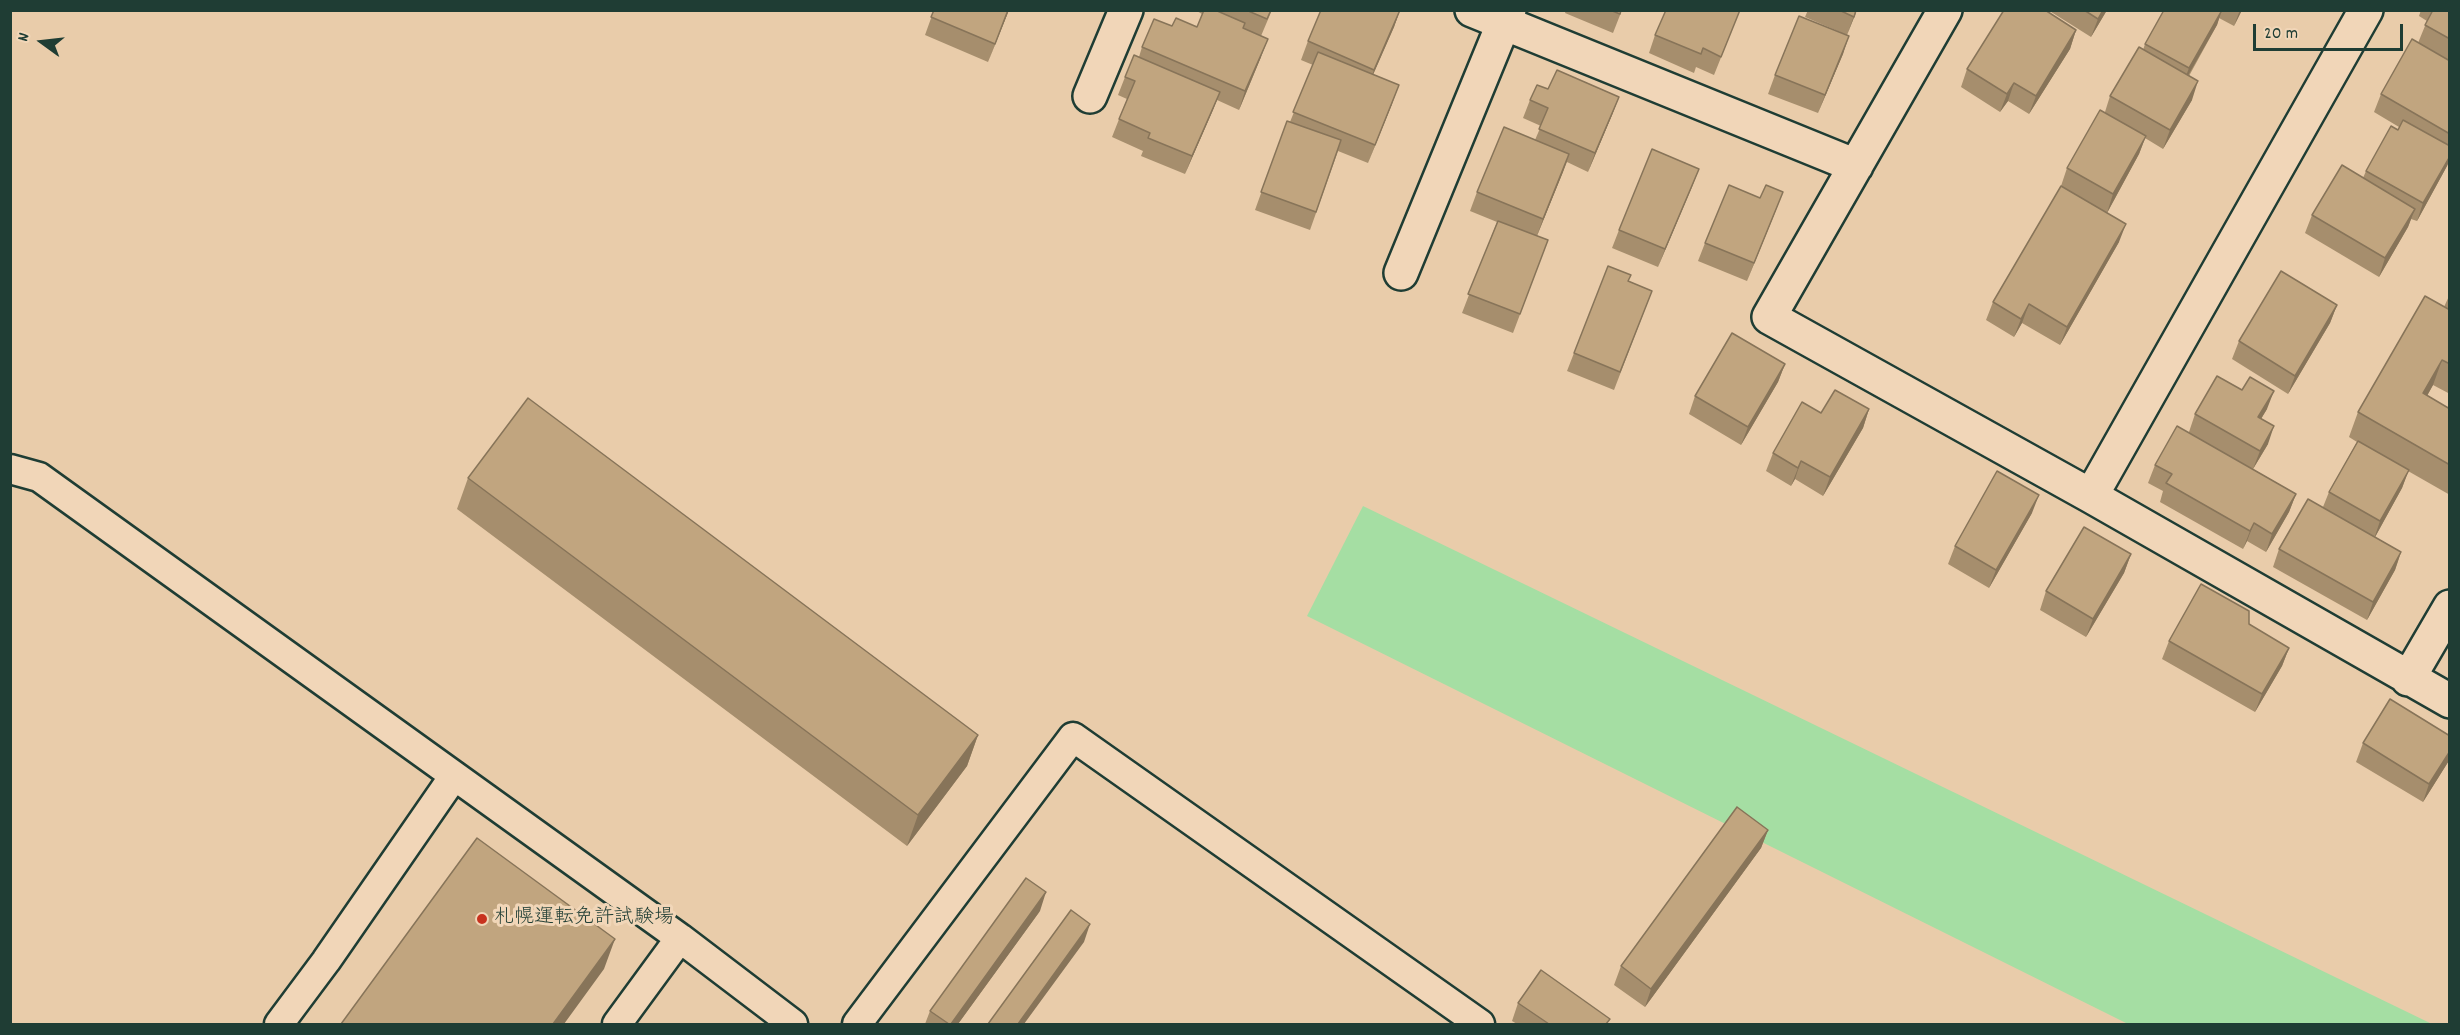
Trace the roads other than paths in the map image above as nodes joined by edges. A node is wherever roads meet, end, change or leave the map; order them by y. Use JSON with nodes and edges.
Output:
{"nodes":[{"id":1,"x":1126,"y":10,"type":"edge"},
{"id":2,"x":1472,"y":10,"type":"edge"},
{"id":3,"x":1945,"y":10,"type":"edge"},
{"id":4,"x":2366,"y":10,"type":"edge"},
{"id":5,"x":1507,"y":17,"type":"edge"},
{"id":6,"x":1090,"y":96,"type":"dead end"},
{"id":7,"x":1856,"y":166,"type":"junction"},
{"id":8,"x":1401,"y":273,"type":"dead end"},
{"id":9,"x":10,"y":469,"type":"edge"},
{"id":10,"x":2091,"y":496,"type":"junction"},
{"id":11,"x":2450,"y":607,"type":"edge"},
{"id":12,"x":2408,"y":679,"type":"junction"},
{"id":13,"x":2450,"y":701,"type":"edge"},
{"id":14,"x":454,"y":776,"type":"junction"},
{"id":15,"x":681,"y":938,"type":"junction"},
{"id":16,"x":279,"y":1024,"type":"edge"},
{"id":17,"x":617,"y":1024,"type":"edge"},
{"id":18,"x":794,"y":1024,"type":"edge"},
{"id":19,"x":857,"y":1024,"type":"edge"},
{"id":20,"x":1480,"y":1024,"type":"edge"}],
"edges":[{"from":1,"to":6,"type":"street"},
{"from":2,"to":5,"type":"street"},
{"from":3,"to":7,"type":"street"},
{"from":4,"to":10,"type":"street"},
{"from":5,"to":7,"type":"street"},
{"from":5,"to":8,"type":"street"},
{"from":7,"to":10,"type":"street"},
{"from":9,"to":14,"type":"lane"},
{"from":10,"to":12,"type":"street"},
{"from":11,"to":12,"type":"street"},
{"from":12,"to":13,"type":"street"},
{"from":14,"to":15,"type":"lane"},
{"from":14,"to":16,"type":"lane"},
{"from":15,"to":17,"type":"lane"},
{"from":15,"to":18,"type":"lane"},
{"from":19,"to":20,"type":"lane"}]}
